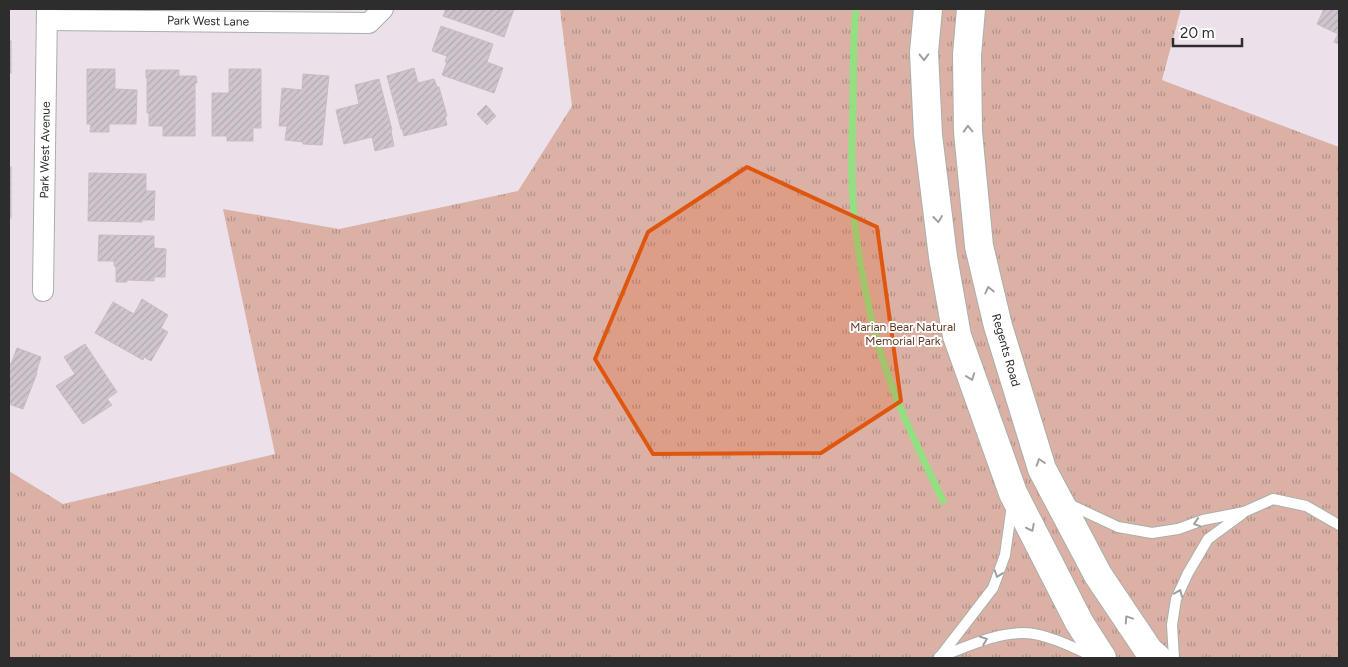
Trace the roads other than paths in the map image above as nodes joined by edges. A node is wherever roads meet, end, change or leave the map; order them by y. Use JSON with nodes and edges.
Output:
{"nodes":[{"id":1,"x":928,"y":9,"type":"edge"},
{"id":2,"x":971,"y":9,"type":"edge"},
{"id":3,"x":47,"y":14,"type":"edge"},
{"id":4,"x":376,"y":16,"type":"edge"},
{"id":5,"x":44,"y":291,"type":"dead end"},
{"id":6,"x":1052,"y":489,"type":"junction"},
{"id":7,"x":1013,"y":492,"type":"junction"},
{"id":8,"x":1244,"y":512,"type":"junction"},
{"id":9,"x":1339,"y":525,"type":"edge"},
{"id":10,"x":939,"y":658,"type":"edge"},
{"id":11,"x":1097,"y":658,"type":"edge"},
{"id":12,"x":1102,"y":658,"type":"edge"},
{"id":13,"x":1156,"y":658,"type":"edge"},
{"id":14,"x":1174,"y":658,"type":"edge"}],
"edges":[{"from":1,"to":7,"type":"main road","one_way":true},
{"from":6,"to":2,"type":"main road","name":"Regents Road","one_way":true},
{"from":3,"to":4,"type":"street","name":"Park West Lane"},
{"from":3,"to":5,"type":"street","name":"Park West Avenue"},
{"from":8,"to":6,"type":"lane","one_way":true},
{"from":13,"to":6,"type":"main road","name":"Regents Road","one_way":true},
{"from":7,"to":10,"type":"lane","one_way":true},
{"from":7,"to":12,"type":"main road","one_way":true},
{"from":8,"to":9,"type":"lane"},
{"from":14,"to":8,"type":"lane","one_way":true},
{"from":10,"to":11,"type":"lane","one_way":true}]}
